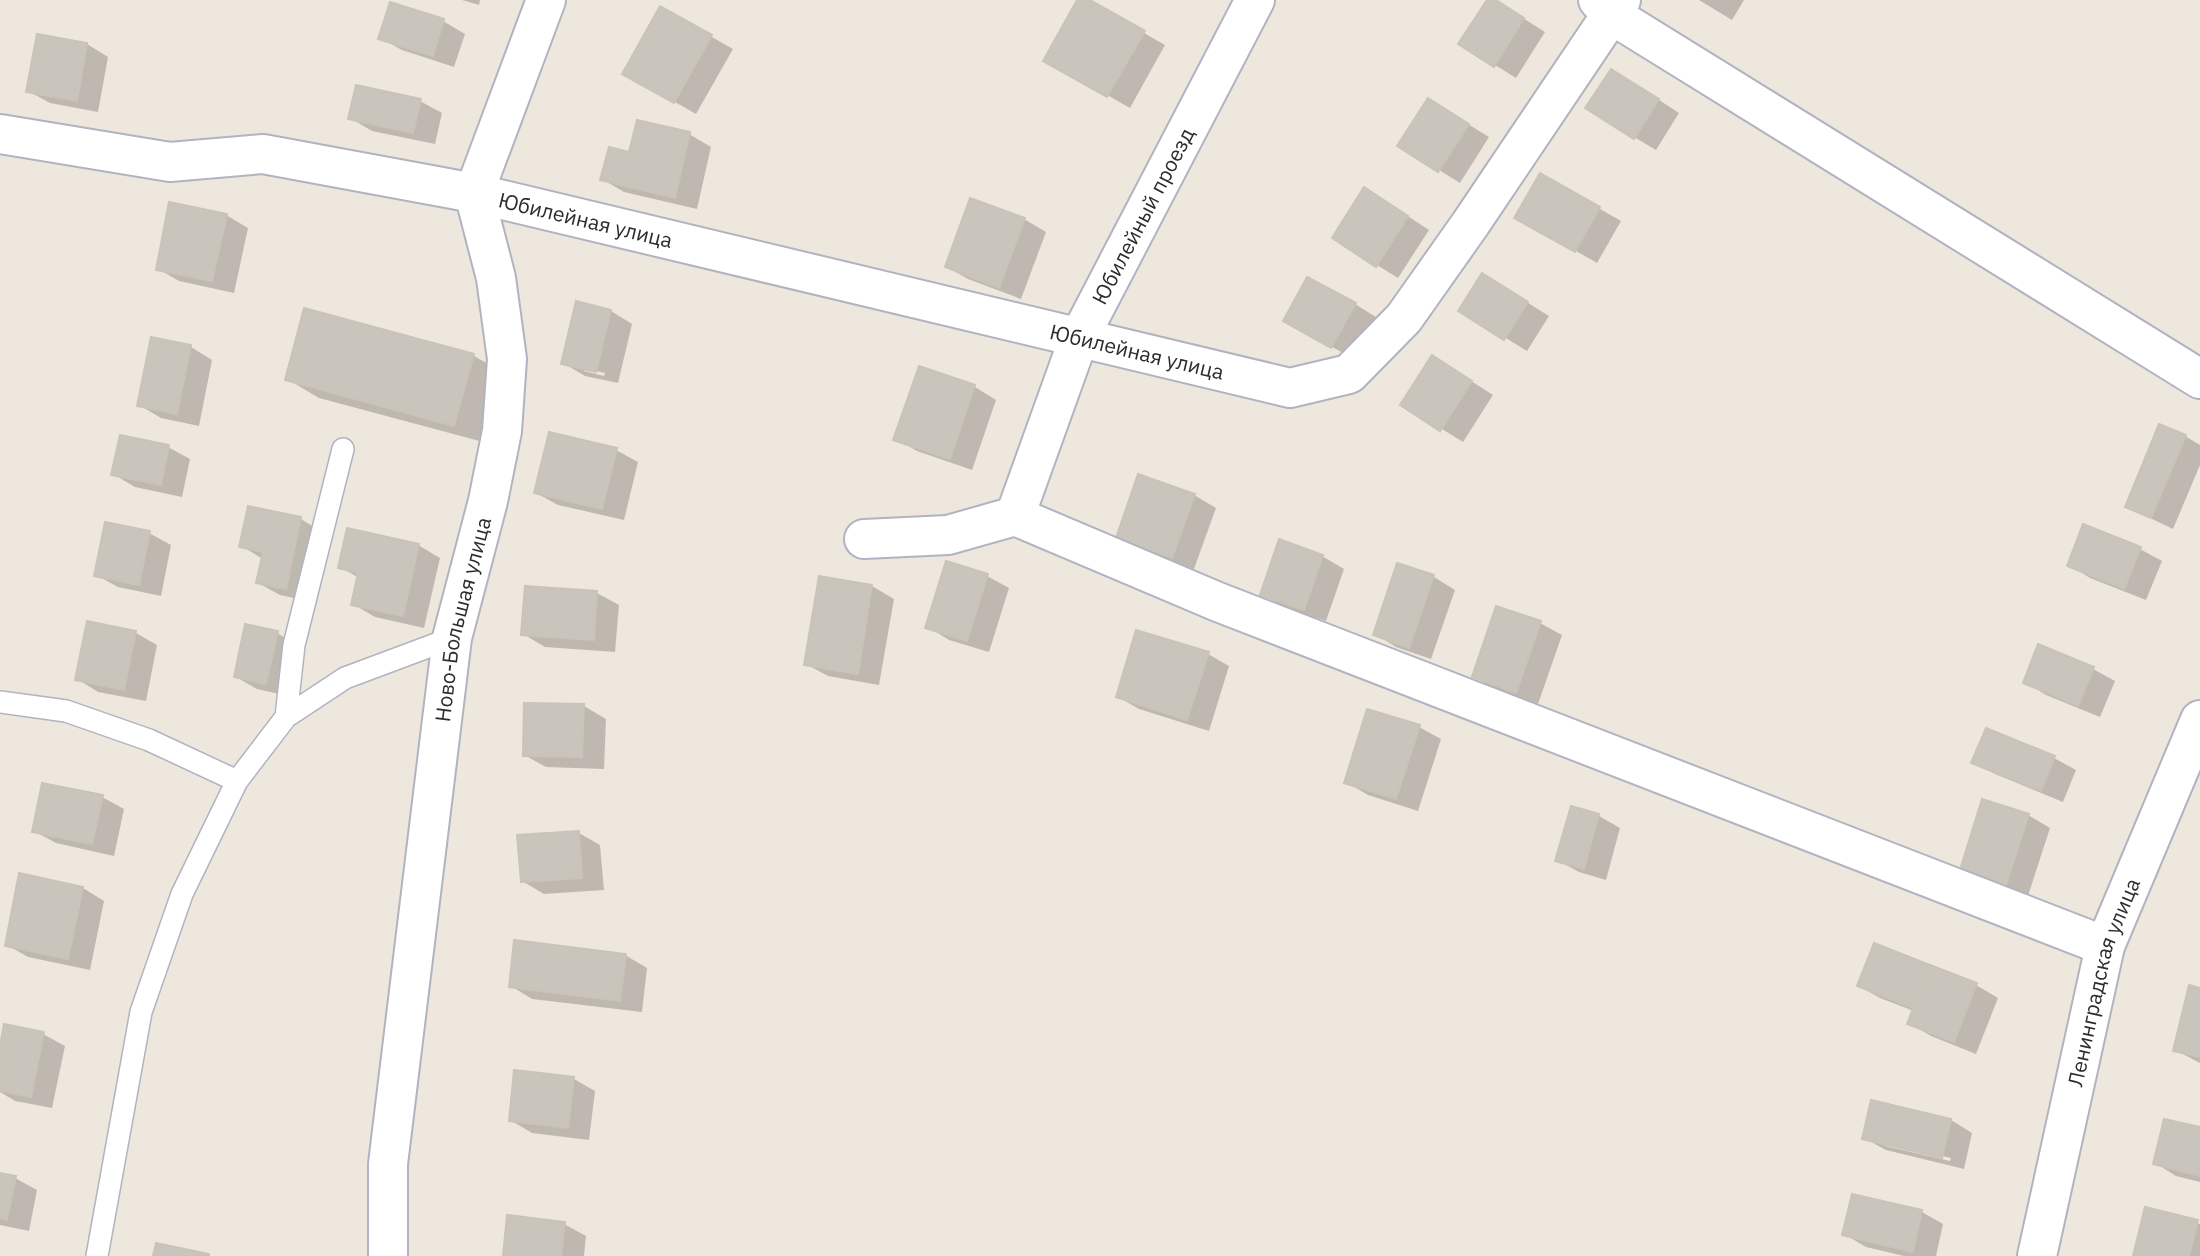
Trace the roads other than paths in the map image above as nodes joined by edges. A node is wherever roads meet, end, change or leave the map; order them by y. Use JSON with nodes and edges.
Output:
{"nodes":[{"id":1,"x":546,"y":0,"type":"edge"},
{"id":2,"x":1255,"y":0,"type":"edge"},
{"id":3,"x":1610,"y":5,"type":"edge"},
{"id":4,"x":0,"y":134,"type":"edge"},
{"id":5,"x":474,"y":193,"type":"junction"},
{"id":6,"x":1079,"y":338,"type":"junction"},
{"id":7,"x":2200,"y":379,"type":"edge"},
{"id":8,"x":343,"y":449,"type":"dead end"},
{"id":9,"x":1015,"y":516,"type":"junction"},
{"id":10,"x":864,"y":539,"type":"dead end"},
{"id":11,"x":452,"y":638,"type":"junction"},
{"id":12,"x":0,"y":702,"type":"edge"},
{"id":13,"x":286,"y":717,"type":"junction"},
{"id":14,"x":2200,"y":720,"type":"edge"},
{"id":15,"x":237,"y":781,"type":"junction"},
{"id":16,"x":2105,"y":946,"type":"junction"},
{"id":17,"x":97,"y":1256,"type":"edge"},
{"id":18,"x":388,"y":1256,"type":"edge"},
{"id":19,"x":2037,"y":1256,"type":"edge"}],
"edges":[{"from":1,"to":5,"type":"street"},
{"from":2,"to":6,"type":"street","name":"Юбилейный проезд"},
{"from":3,"to":6,"type":"street","name":"Юбилейная улица"},
{"from":3,"to":7,"type":"street"},
{"from":4,"to":5,"type":"street","name":"Юбилейная улица"},
{"from":5,"to":6,"type":"street","name":"Юбилейная улица"},
{"from":5,"to":11,"type":"street","name":"Ново-Большая улица"},
{"from":6,"to":9,"type":"street","name":"Юбилейный проезд"},
{"from":8,"to":13,"type":"lane"},
{"from":9,"to":10,"type":"street"},
{"from":9,"to":16,"type":"street"},
{"from":11,"to":13,"type":"lane"},
{"from":11,"to":18,"type":"street","name":"Ново-Большая улица"},
{"from":12,"to":15,"type":"lane"},
{"from":13,"to":15,"type":"lane"},
{"from":14,"to":16,"type":"street","name":"Ленинградская улица"},
{"from":15,"to":17,"type":"lane"},
{"from":16,"to":19,"type":"street","name":"Ленинградская улица"}]}
